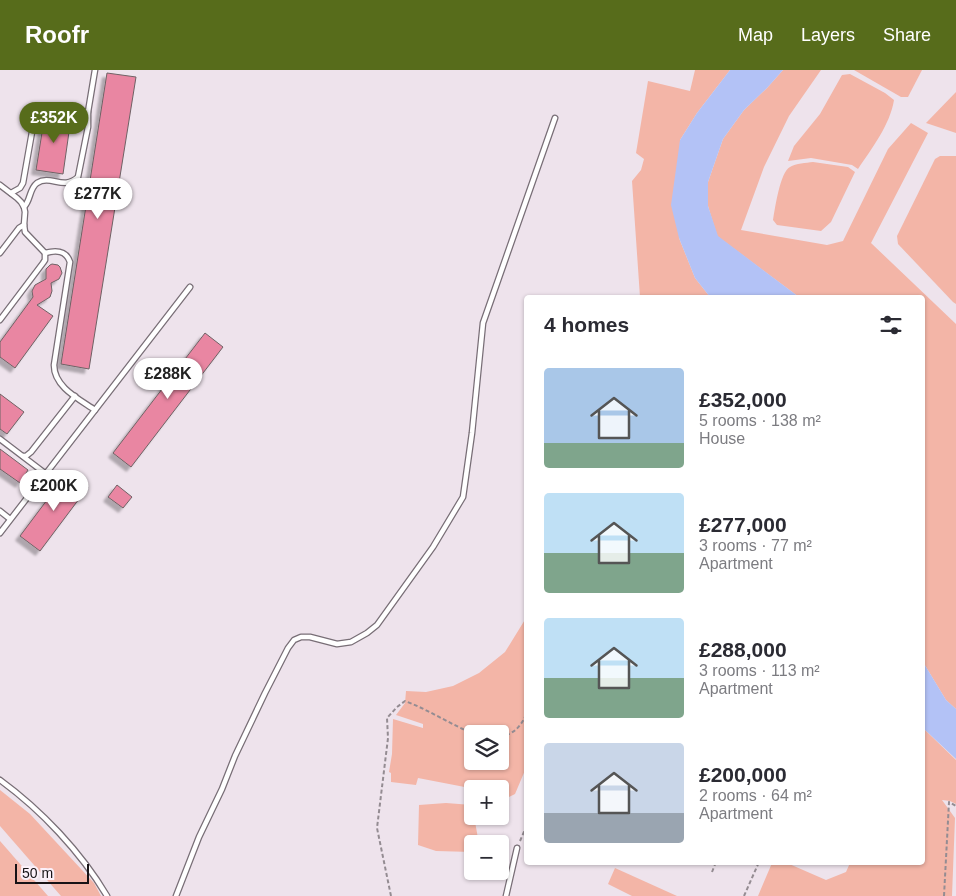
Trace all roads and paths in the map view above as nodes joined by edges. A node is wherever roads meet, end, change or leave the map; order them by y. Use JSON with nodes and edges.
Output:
{"nodes":[{"id":1,"x":95,"y":70,"type":"edge"},
{"id":2,"x":88,"y":112,"type":"junction"},
{"id":3,"x":555,"y":118,"type":"dead end"},
{"id":4,"x":0,"y":185,"type":"edge"},
{"id":5,"x":11,"y":193,"type":"junction"},
{"id":6,"x":24,"y":207,"type":"junction"},
{"id":7,"x":24,"y":225,"type":"junction"},
{"id":8,"x":0,"y":253,"type":"edge"},
{"id":9,"x":45,"y":253,"type":"junction"},
{"id":10,"x":190,"y":287,"type":"dead end"},
{"id":11,"x":0,"y":320,"type":"edge"},
{"id":12,"x":75,"y":396,"type":"junction"},
{"id":13,"x":95,"y":410,"type":"junction"},
{"id":14,"x":0,"y":439,"type":"edge"},
{"id":15,"x":23,"y":456,"type":"junction"},
{"id":16,"x":46,"y":474,"type":"junction"},
{"id":17,"x":0,"y":511,"type":"edge"},
{"id":18,"x":10,"y":519,"type":"junction"},
{"id":19,"x":0,"y":533,"type":"edge"},
{"id":20,"x":524,"y":718,"type":"edge"},
{"id":21,"x":464,"y":730,"type":"edge"},
{"id":22,"x":509,"y":734,"type":"edge"},
{"id":23,"x":0,"y":780,"type":"edge"},
{"id":24,"x":956,"y":806,"type":"edge"},
{"id":25,"x":524,"y":832,"type":"edge"},
{"id":26,"x":517,"y":848,"type":"joint"},
{"id":27,"x":715,"y":865,"type":"edge"},
{"id":28,"x":758,"y":865,"type":"edge"},
{"id":29,"x":712,"y":872,"type":"dead end"},
{"id":30,"x":107,"y":896,"type":"edge"},
{"id":31,"x":176,"y":896,"type":"edge"},
{"id":32,"x":391,"y":896,"type":"edge"},
{"id":33,"x":506,"y":896,"type":"edge"},
{"id":34,"x":744,"y":896,"type":"edge"},
{"id":35,"x":944,"y":896,"type":"edge"}],
"edges":[{"from":1,"to":2,"type":"lane"},
{"from":2,"to":5,"type":"lane"},
{"from":2,"to":6,"type":"lane"},
{"from":3,"to":31,"type":"lane"},
{"from":4,"to":5,"type":"lane"},
{"from":5,"to":6,"type":"lane"},
{"from":6,"to":7,"type":"lane"},
{"from":7,"to":8,"type":"lane"},
{"from":7,"to":9,"type":"lane"},
{"from":9,"to":11,"type":"lane"},
{"from":9,"to":12,"type":"lane"},
{"from":10,"to":13,"type":"lane"},
{"from":12,"to":13,"type":"lane"},
{"from":12,"to":15,"type":"lane"},
{"from":13,"to":16,"type":"lane"},
{"from":14,"to":15,"type":"lane"},
{"from":15,"to":16,"type":"lane"},
{"from":16,"to":18,"type":"lane"},
{"from":17,"to":18,"type":"lane"},
{"from":18,"to":19,"type":"lane"},
{"from":20,"to":22,"type":"path"},
{"from":21,"to":32,"type":"path"},
{"from":23,"to":30,"type":"lane"},
{"from":24,"to":35,"type":"path"},
{"from":25,"to":26,"type":"path"},
{"from":26,"to":33,"type":"lane"},
{"from":27,"to":29,"type":"path"},
{"from":28,"to":34,"type":"path"}]}
